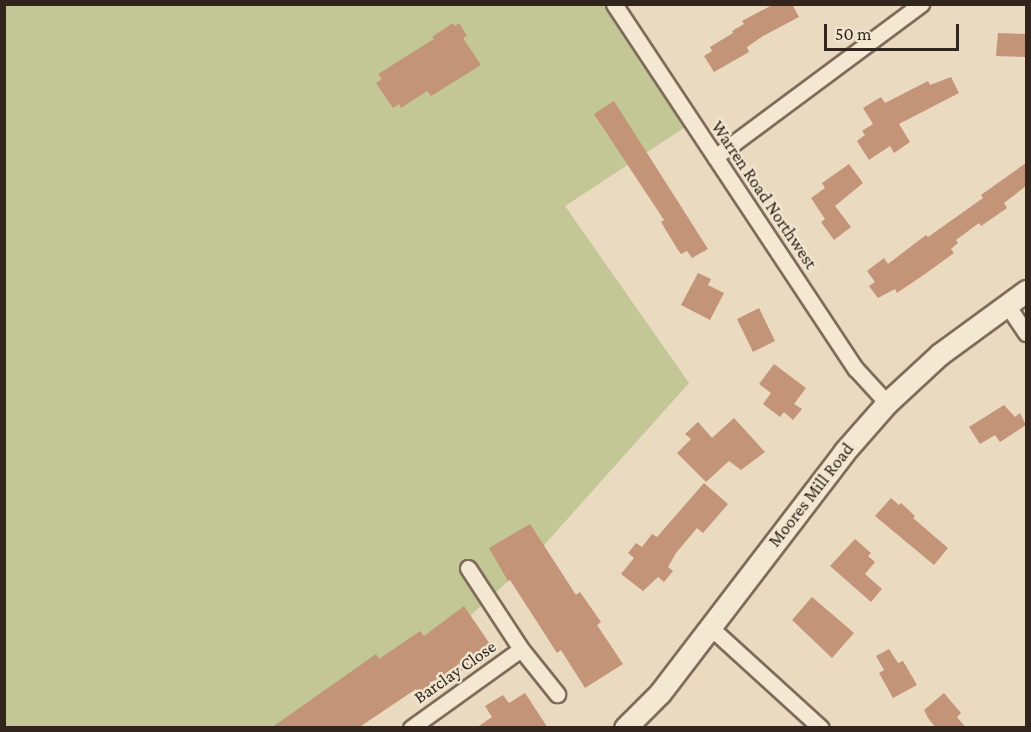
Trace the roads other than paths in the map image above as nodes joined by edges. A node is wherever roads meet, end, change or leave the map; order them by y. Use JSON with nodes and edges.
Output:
{"nodes":[{"id":1,"x":614,"y":4,"type":"edge"},
{"id":2,"x":921,"y":4,"type":"edge"},
{"id":3,"x":715,"y":157,"type":"junction"},
{"id":4,"x":1026,"y":291,"type":"edge"},
{"id":5,"x":1007,"y":305,"type":"junction"},
{"id":6,"x":1026,"y":333,"type":"edge"},
{"id":7,"x":887,"y":403,"type":"junction"},
{"id":8,"x":468,"y":568,"type":"dead end"},
{"id":9,"x":710,"y":627,"type":"junction"},
{"id":10,"x":521,"y":649,"type":"junction"},
{"id":11,"x":557,"y":694,"type":"dead end"},
{"id":12,"x":411,"y":728,"type":"edge"},
{"id":13,"x":625,"y":728,"type":"edge"},
{"id":14,"x":821,"y":728,"type":"edge"}],
"edges":[{"from":1,"to":3,"type":"street","name":"Warren Road Northwest"},
{"from":2,"to":3,"type":"street"},
{"from":3,"to":7,"type":"street","name":"Warren Road Northwest"},
{"from":4,"to":5,"type":"street","name":"Moores Mill Road"},
{"from":5,"to":6,"type":"street"},
{"from":5,"to":7,"type":"street","name":"Moores Mill Road"},
{"from":7,"to":9,"type":"street","name":"Moores Mill Road"},
{"from":8,"to":10,"type":"street","name":"Barclay Close"},
{"from":9,"to":13,"type":"street","name":"Moores Mill Road"},
{"from":9,"to":14,"type":"street"},
{"from":10,"to":11,"type":"street","name":"Barclay Close"},
{"from":10,"to":12,"type":"street","name":"Barclay Close"}]}
